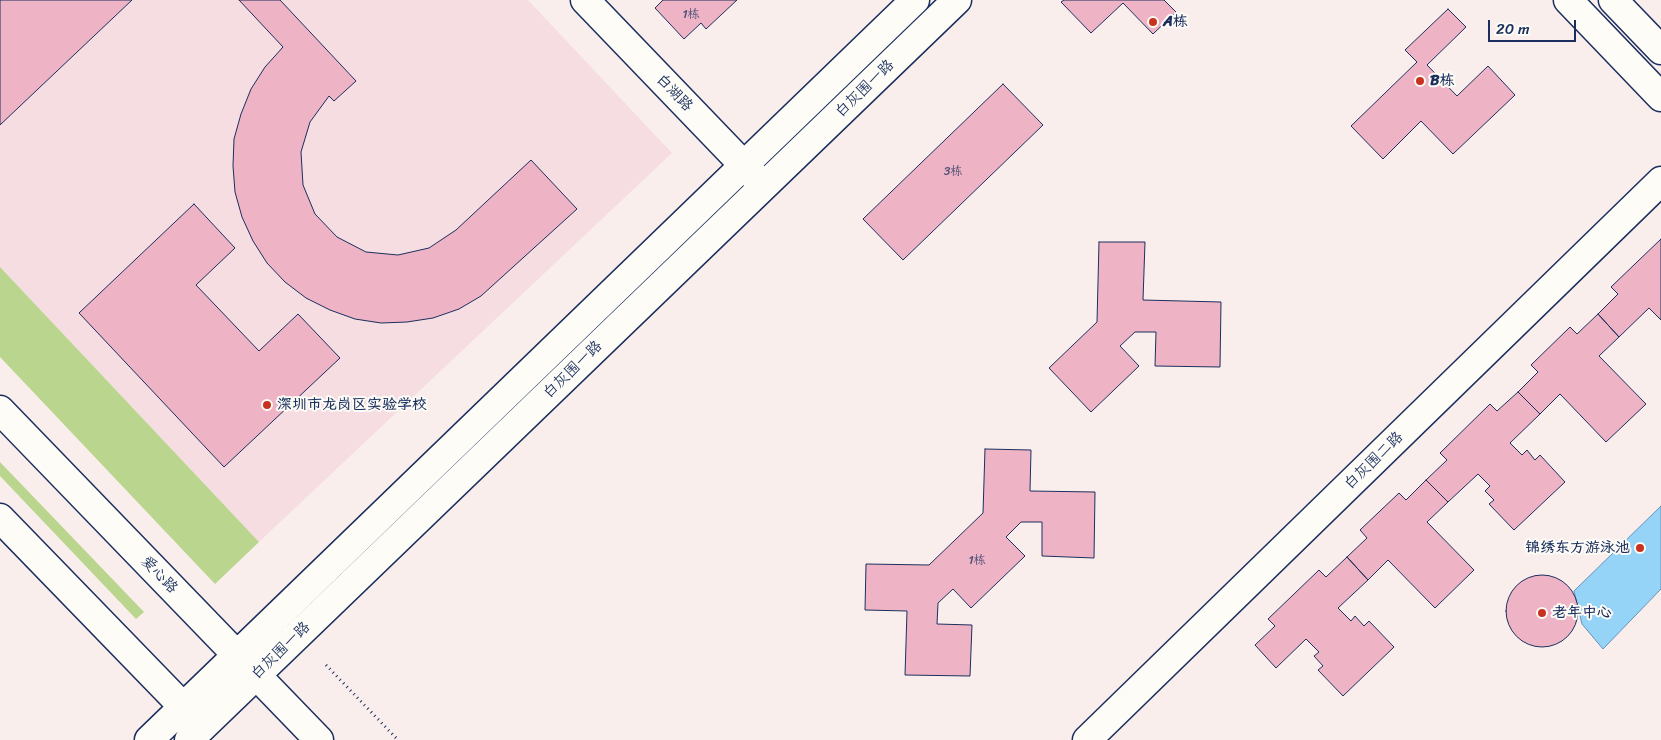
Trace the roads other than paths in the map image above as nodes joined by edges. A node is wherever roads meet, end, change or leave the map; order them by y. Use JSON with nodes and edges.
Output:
{"nodes":[{"id":1,"x":585,"y":0,"type":"edge"},
{"id":2,"x":915,"y":0,"type":"edge"},
{"id":3,"x":957,"y":0,"type":"edge"},
{"id":4,"x":1568,"y":0,"type":"edge"},
{"id":5,"x":1613,"y":0,"type":"edge"},
{"id":6,"x":1661,"y":50,"type":"edge"},
{"id":7,"x":1661,"y":97,"type":"edge"},
{"id":8,"x":744,"y":166,"type":"junction"},
{"id":9,"x":1661,"y":181,"type":"edge"},
{"id":10,"x":764,"y":186,"type":"junction"},
{"id":11,"x":0,"y":410,"type":"edge"},
{"id":12,"x":0,"y":518,"type":"edge"},
{"id":13,"x":247,"y":666,"type":"junction"},
{"id":14,"x":197,"y":729,"type":"edge"},
{"id":15,"x":149,"y":740,"type":"edge"},
{"id":16,"x":319,"y":740,"type":"edge"},
{"id":17,"x":1087,"y":740,"type":"edge"}],
"edges":[{"from":1,"to":8,"type":"street","name":"白湖路"},
{"from":2,"to":8,"type":"street","name":"白灰围一路"},
{"from":3,"to":10,"type":"street","name":"白灰围一路"},
{"from":4,"to":7,"type":"street"},
{"from":5,"to":6,"type":"street"},
{"from":8,"to":10,"type":"street","name":"白湖路"},
{"from":8,"to":13,"type":"street","name":"白灰围一路"},
{"from":9,"to":17,"type":"street","name":"白灰围二路"},
{"from":10,"to":13,"type":"street","name":"白灰围一路"},
{"from":11,"to":13,"type":"street","name":"爱心路"},
{"from":12,"to":14,"type":"street"},
{"from":13,"to":14,"type":"street","name":"白灰围一路"},
{"from":13,"to":16,"type":"street","name":"爱心路"},
{"from":14,"to":15,"type":"street","name":"白灰围一路"}]}
